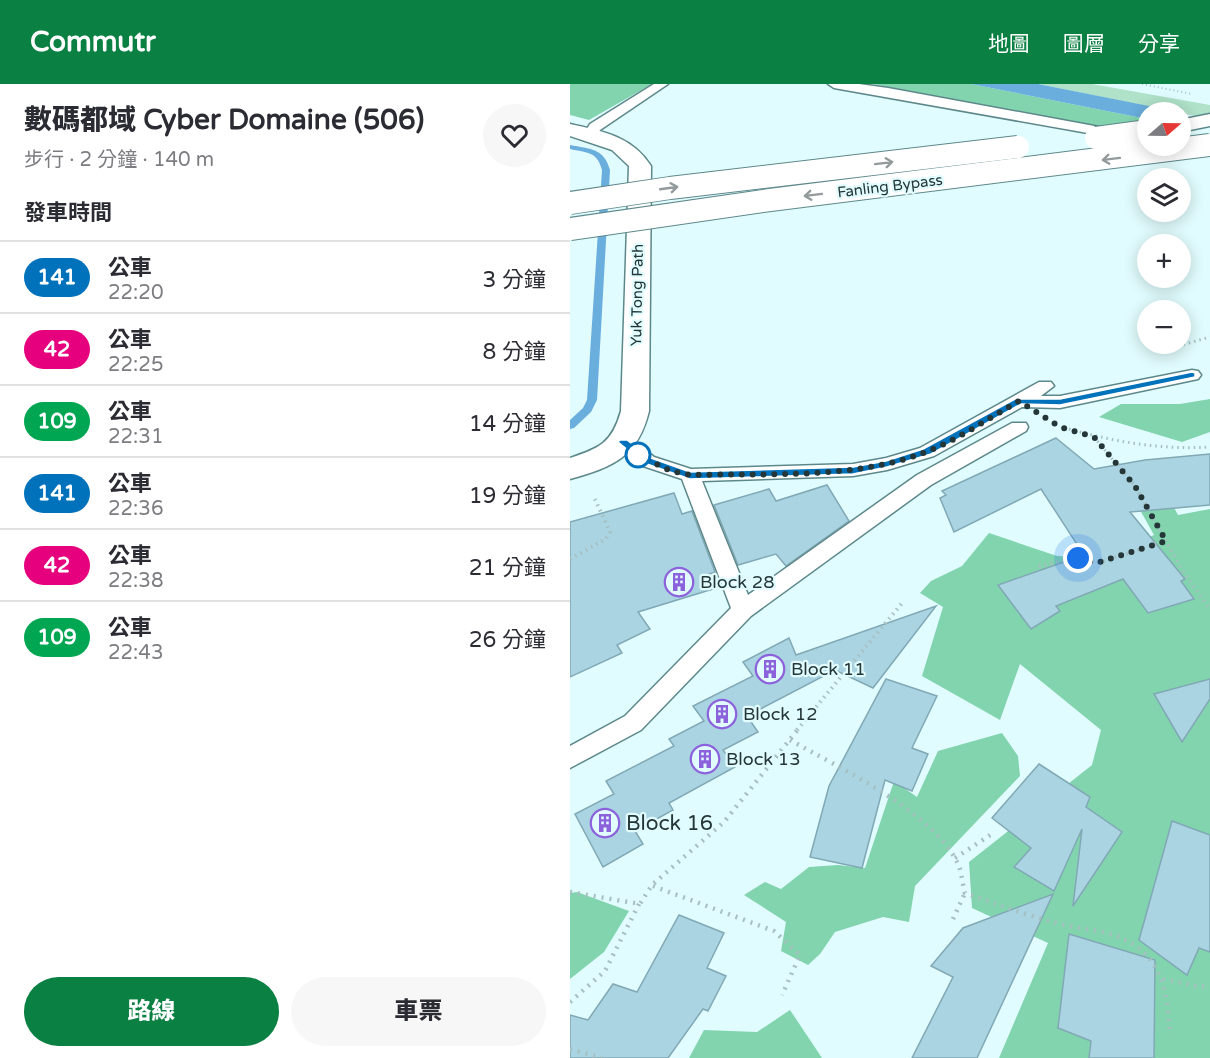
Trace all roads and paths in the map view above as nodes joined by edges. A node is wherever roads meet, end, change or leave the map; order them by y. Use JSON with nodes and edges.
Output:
{"nodes":[{"id":1,"x":662,"y":84,"type":"edge"},
{"id":2,"x":834,"y":84,"type":"edge"},
{"id":3,"x":1142,"y":84,"type":"edge"},
{"id":4,"x":1199,"y":96,"type":"dead end"},
{"id":5,"x":1210,"y":120,"type":"edge"},
{"id":6,"x":1191,"y":124,"type":"edge"},
{"id":7,"x":580,"y":132,"type":"edge"},
{"id":8,"x":1137,"y":133,"type":"edge"},
{"id":9,"x":1137,"y":134,"type":"edge"},
{"id":10,"x":1210,"y":145,"type":"edge"},
{"id":11,"x":570,"y":203,"type":"edge"},
{"id":12,"x":639,"y":216,"type":"junction"},
{"id":13,"x":570,"y":219,"type":"edge"},
{"id":14,"x":570,"y":229,"type":"edge"},
{"id":15,"x":1192,"y":375,"type":"dead end"},
{"id":16,"x":1045,"y":386,"type":"dead end"},
{"id":17,"x":1019,"y":401,"type":"junction"},
{"id":18,"x":1019,"y":427,"type":"dead end"},
{"id":19,"x":1094,"y":437,"type":"junction"},
{"id":20,"x":623,"y":442,"type":"junction"},
{"id":21,"x":1210,"y":447,"type":"edge"},
{"id":22,"x":690,"y":475,"type":"junction"},
{"id":23,"x":579,"y":477,"type":"edge"},
{"id":24,"x":1166,"y":541,"type":"junction"},
{"id":25,"x":570,"y":559,"type":"edge"},
{"id":26,"x":1039,"y":566,"type":"dead end"},
{"id":27,"x":903,"y":602,"type":"dead end"},
{"id":28,"x":1210,"y":609,"type":"edge"},
{"id":29,"x":743,"y":610,"type":"junction"},
{"id":30,"x":789,"y":740,"type":"junction"},
{"id":31,"x":570,"y":758,"type":"edge"},
{"id":32,"x":995,"y":832,"type":"dead end"},
{"id":33,"x":955,"y":858,"type":"junction"},
{"id":34,"x":652,"y":885,"type":"junction"},
{"id":35,"x":570,"y":891,"type":"edge"},
{"id":36,"x":965,"y":893,"type":"junction"},
{"id":37,"x":640,"y":904,"type":"junction"},
{"id":38,"x":953,"y":919,"type":"dead end"},
{"id":39,"x":1163,"y":979,"type":"junction"},
{"id":40,"x":1210,"y":986,"type":"edge"},
{"id":41,"x":782,"y":995,"type":"dead end"},
{"id":42,"x":570,"y":1002,"type":"edge"},
{"id":43,"x":1170,"y":1035,"type":"dead end"},
{"id":44,"x":570,"y":1049,"type":"edge"},
{"id":45,"x":602,"y":1058,"type":"edge"}],
"edges":[{"from":1,"to":7,"type":"lane"},
{"from":2,"to":8,"type":"lane"},
{"from":3,"to":4,"type":"path"},
{"from":5,"to":6,"type":"main road"},
{"from":7,"to":12,"type":"main road","name":"Yuk Tong Path"},
{"from":11,"to":9,"type":"main road","name":"Fanling Bypass","one_way":true,"bridge":true},
{"from":10,"to":14,"type":"main road","name":"Fanling Bypass","one_way":true,"bridge":true},
{"from":12,"to":13,"type":"lane"},
{"from":12,"to":20,"type":"main road","name":"Yuk Tong Path"},
{"from":15,"to":17,"type":"lane"},
{"from":16,"to":17,"type":"lane"},
{"from":17,"to":19,"type":"path"},
{"from":17,"to":22,"type":"lane"},
{"from":18,"to":29,"type":"lane"},
{"from":19,"to":21,"type":"path"},
{"from":19,"to":24,"type":"path"},
{"from":20,"to":22,"type":"lane"},
{"from":20,"to":23,"type":"main road"},
{"from":22,"to":29,"type":"lane"},
{"from":23,"to":25,"type":"path"},
{"from":24,"to":26,"type":"path"},
{"from":24,"to":28,"type":"path"},
{"from":27,"to":30,"type":"path"},
{"from":29,"to":31,"type":"lane"},
{"from":30,"to":33,"type":"path"},
{"from":30,"to":34,"type":"path"},
{"from":32,"to":33,"type":"path"},
{"from":33,"to":36,"type":"path"},
{"from":34,"to":37,"type":"path"},
{"from":34,"to":41,"type":"path"},
{"from":35,"to":37,"type":"path"},
{"from":36,"to":38,"type":"path"},
{"from":36,"to":39,"type":"path"},
{"from":37,"to":42,"type":"path"},
{"from":39,"to":40,"type":"path"},
{"from":39,"to":43,"type":"path"},
{"from":44,"to":45,"type":"path"}]}
